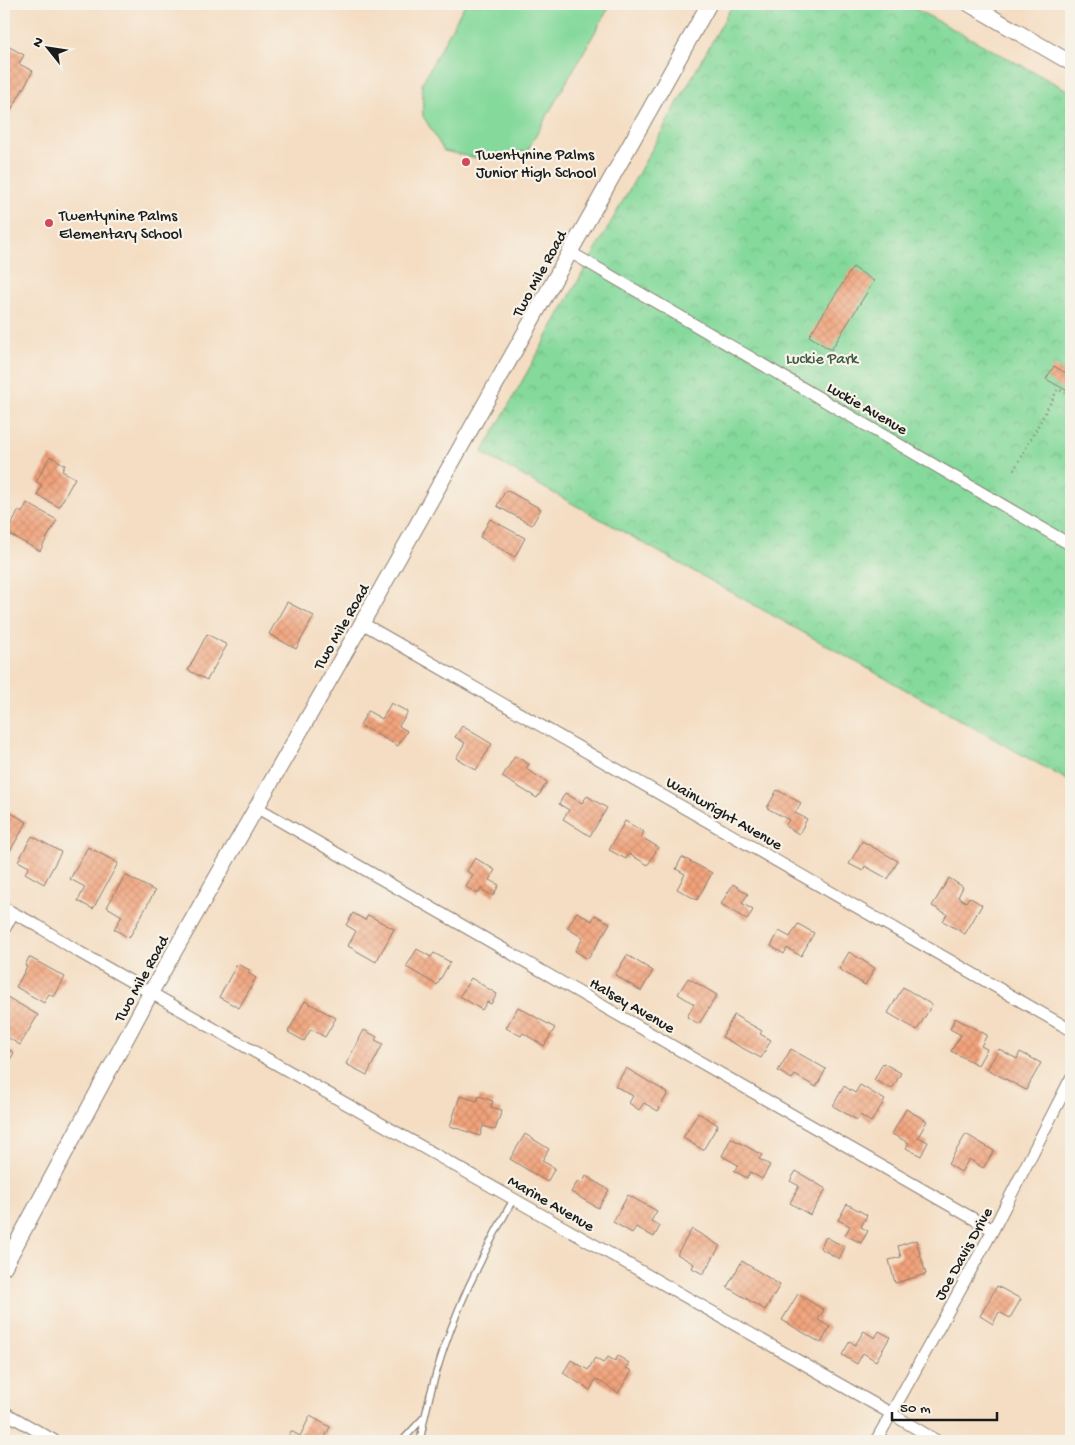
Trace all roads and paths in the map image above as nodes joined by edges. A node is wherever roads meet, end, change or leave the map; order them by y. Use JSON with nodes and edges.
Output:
{"nodes":[{"id":1,"x":710,"y":4,"type":"edge"},
{"id":2,"x":969,"y":4,"type":"edge"},
{"id":3,"x":1071,"y":64,"type":"edge"},
{"id":4,"x":570,"y":252,"type":"junction"},
{"id":5,"x":1071,"y":392,"type":"edge"},
{"id":6,"x":1014,"y":470,"type":"dead end"},
{"id":7,"x":1071,"y":546,"type":"edge"},
{"id":8,"x":362,"y":623,"type":"junction"},
{"id":9,"x":256,"y":806,"type":"junction"},
{"id":10,"x":8,"y":911,"type":"edge"},
{"id":11,"x":4,"y":930,"type":"edge"},
{"id":12,"x":151,"y":992,"type":"junction"},
{"id":13,"x":1071,"y":1030,"type":"edge"},
{"id":14,"x":1071,"y":1078,"type":"edge"},
{"id":15,"x":514,"y":1198,"type":"junction"},
{"id":16,"x":993,"y":1230,"type":"junction"},
{"id":17,"x":4,"y":1267,"type":"edge"},
{"id":18,"x":4,"y":1412,"type":"edge"},
{"id":19,"x":892,"y":1414,"type":"junction"},
{"id":20,"x":425,"y":1416,"type":"junction"},
{"id":21,"x":55,"y":1441,"type":"edge"},
{"id":22,"x":402,"y":1441,"type":"edge"},
{"id":23,"x":420,"y":1441,"type":"edge"},
{"id":24,"x":876,"y":1441,"type":"edge"},
{"id":25,"x":937,"y":1441,"type":"edge"}],
"edges":[{"from":1,"to":4,"type":"street","name":"Two Mile Road"},
{"from":2,"to":3,"type":"street"},
{"from":4,"to":7,"type":"street","name":"Luckie Avenue"},
{"from":4,"to":8,"type":"street","name":"Two Mile Road"},
{"from":5,"to":6,"type":"path"},
{"from":8,"to":9,"type":"street","name":"Two Mile Road"},
{"from":8,"to":13,"type":"street","name":"Wainwright Avenue"},
{"from":9,"to":12,"type":"street","name":"Two Mile Road"},
{"from":9,"to":16,"type":"street","name":"Halsey Avenue"},
{"from":10,"to":11,"type":"street"},
{"from":10,"to":12,"type":"street","name":"Marine Avenue"},
{"from":12,"to":15,"type":"street","name":"Marine Avenue"},
{"from":12,"to":17,"type":"street","name":"Two Mile Road"},
{"from":14,"to":16,"type":"street","name":"Joe Davis Drive"},
{"from":15,"to":19,"type":"street","name":"Marine Avenue"},
{"from":15,"to":20,"type":"lane"},
{"from":16,"to":19,"type":"street","name":"Joe Davis Drive"},
{"from":18,"to":21,"type":"street"},
{"from":19,"to":24,"type":"street","name":"Joe Davis Drive"},
{"from":19,"to":25,"type":"street","name":"Marine Avenue"},
{"from":20,"to":22,"type":"lane"},
{"from":20,"to":23,"type":"lane"}]}
